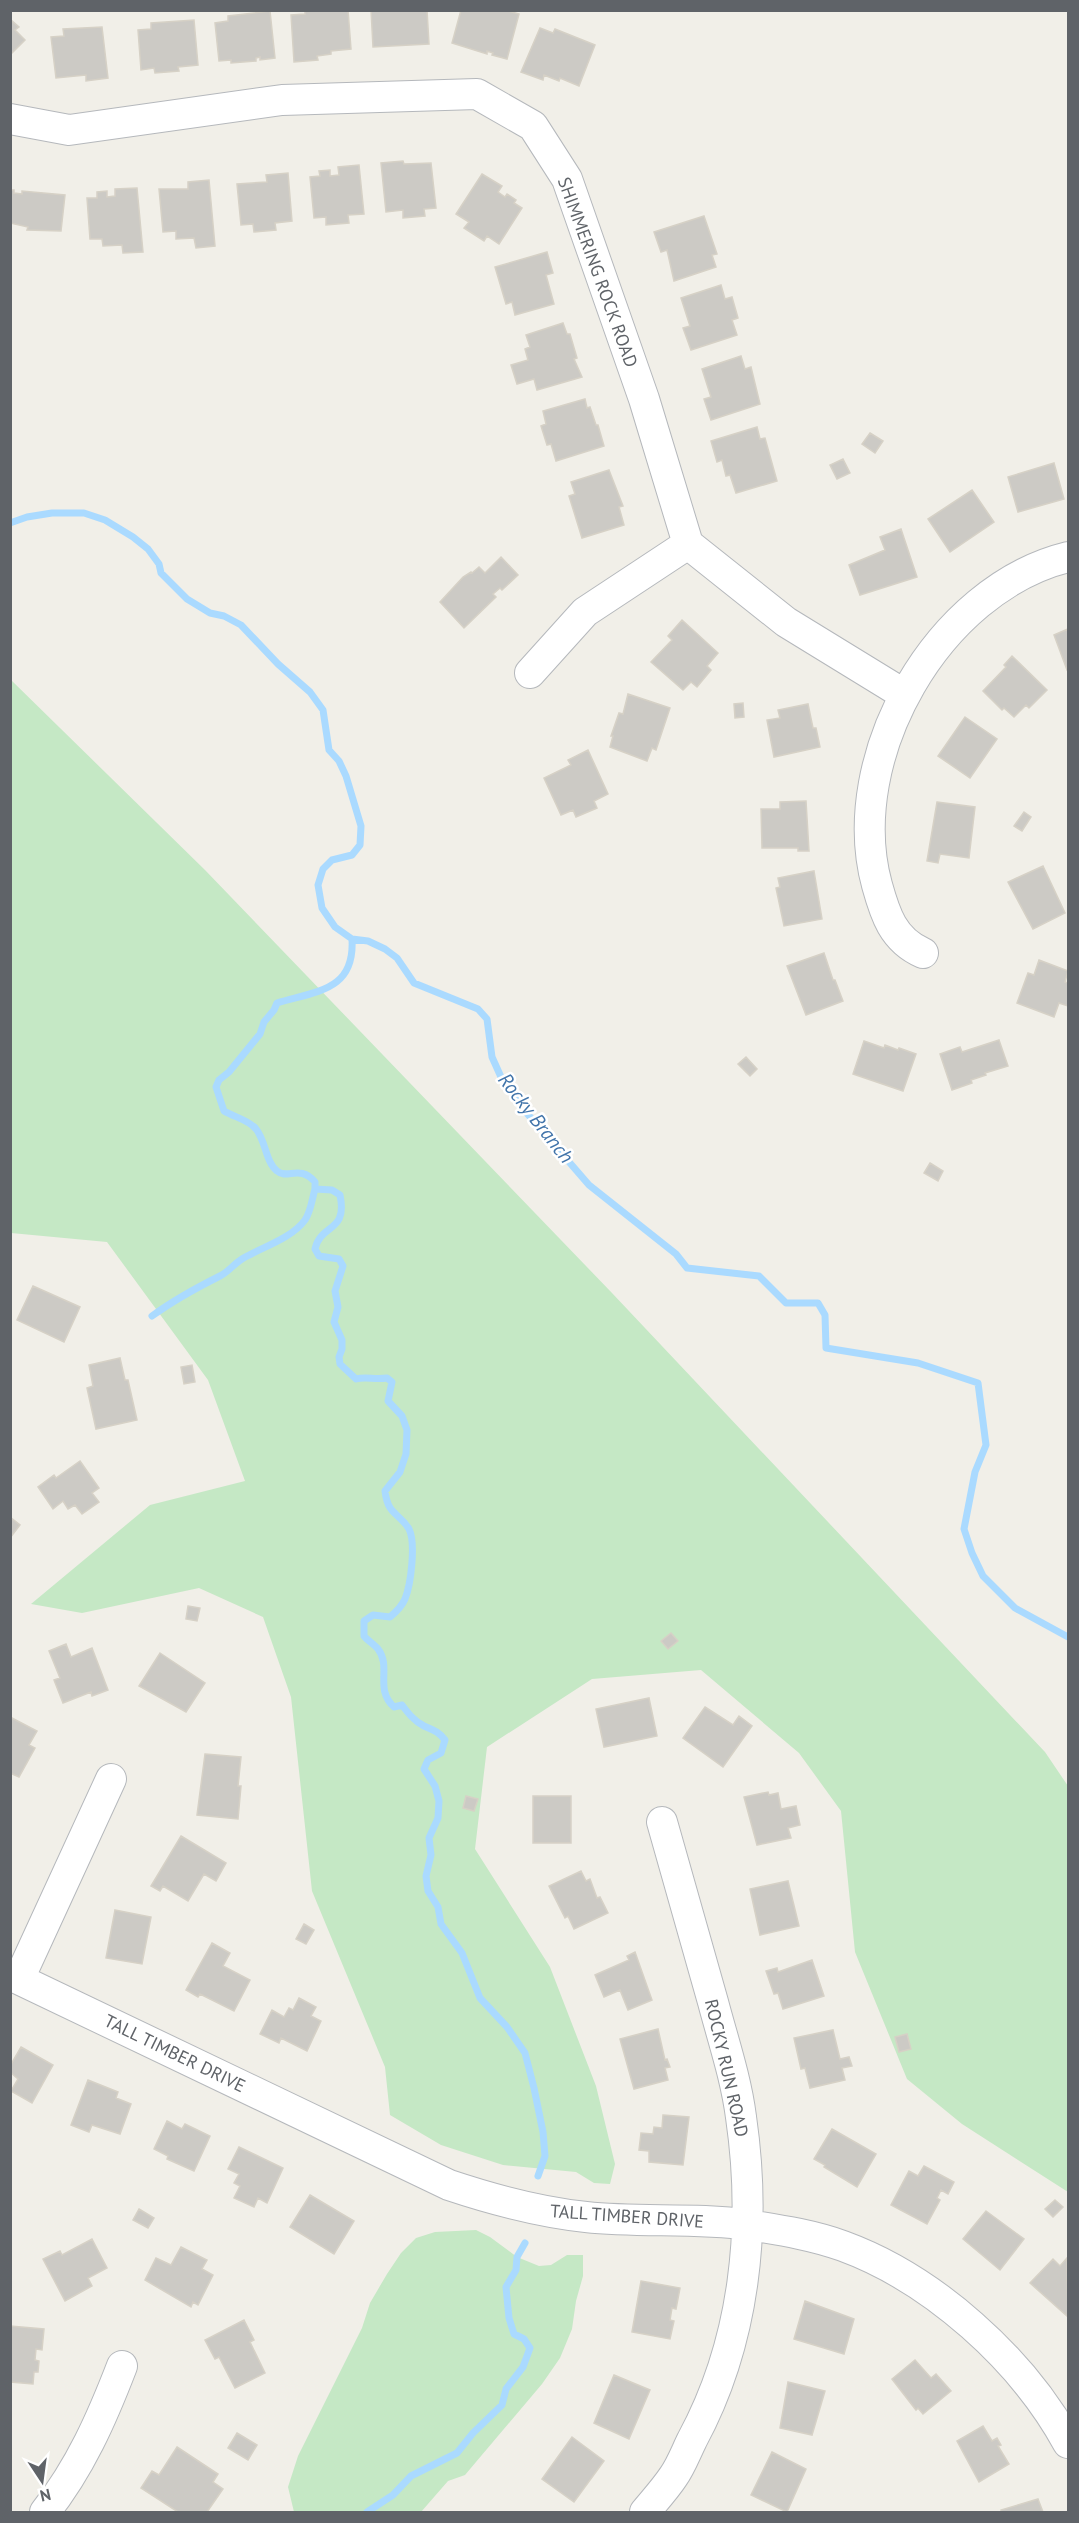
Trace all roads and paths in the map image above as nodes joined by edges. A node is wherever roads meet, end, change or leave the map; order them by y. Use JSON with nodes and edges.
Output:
{"nodes":[{"id":1,"x":10,"y":119,"type":"edge"},
{"id":2,"x":688,"y":544,"type":"junction"},
{"id":3,"x":1068,"y":557,"type":"edge"},
{"id":4,"x":530,"y":672,"type":"dead end"},
{"id":5,"x":905,"y":695,"type":"junction"},
{"id":6,"x":923,"y":953,"type":"dead end"},
{"id":7,"x":111,"y":1779,"type":"dead end"},
{"id":8,"x":662,"y":1822,"type":"dead end"},
{"id":9,"x":15,"y":1977,"type":"edge"},
{"id":10,"x":748,"y":2225,"type":"junction"},
{"id":11,"x":122,"y":2366,"type":"dead end"},
{"id":12,"x":1068,"y":2443,"type":"edge"},
{"id":13,"x":45,"y":2512,"type":"edge"},
{"id":14,"x":645,"y":2512,"type":"edge"}],
"edges":[{"from":1,"to":2,"type":"street","name":"SHIMMERING ROCK ROAD"},
{"from":2,"to":4,"type":"street"},
{"from":2,"to":5,"type":"street"},
{"from":3,"to":5,"type":"street"},
{"from":5,"to":6,"type":"street"},
{"from":7,"to":9,"type":"street"},
{"from":8,"to":10,"type":"street","name":"ROCKY RUN ROAD"},
{"from":9,"to":10,"type":"street","name":"TALL TIMBER DRIVE"},
{"from":10,"to":12,"type":"street","name":"TALL TIMBER DRIVE"},
{"from":10,"to":14,"type":"street","name":"ROCKY RUN ROAD"},
{"from":11,"to":13,"type":"street"}]}
